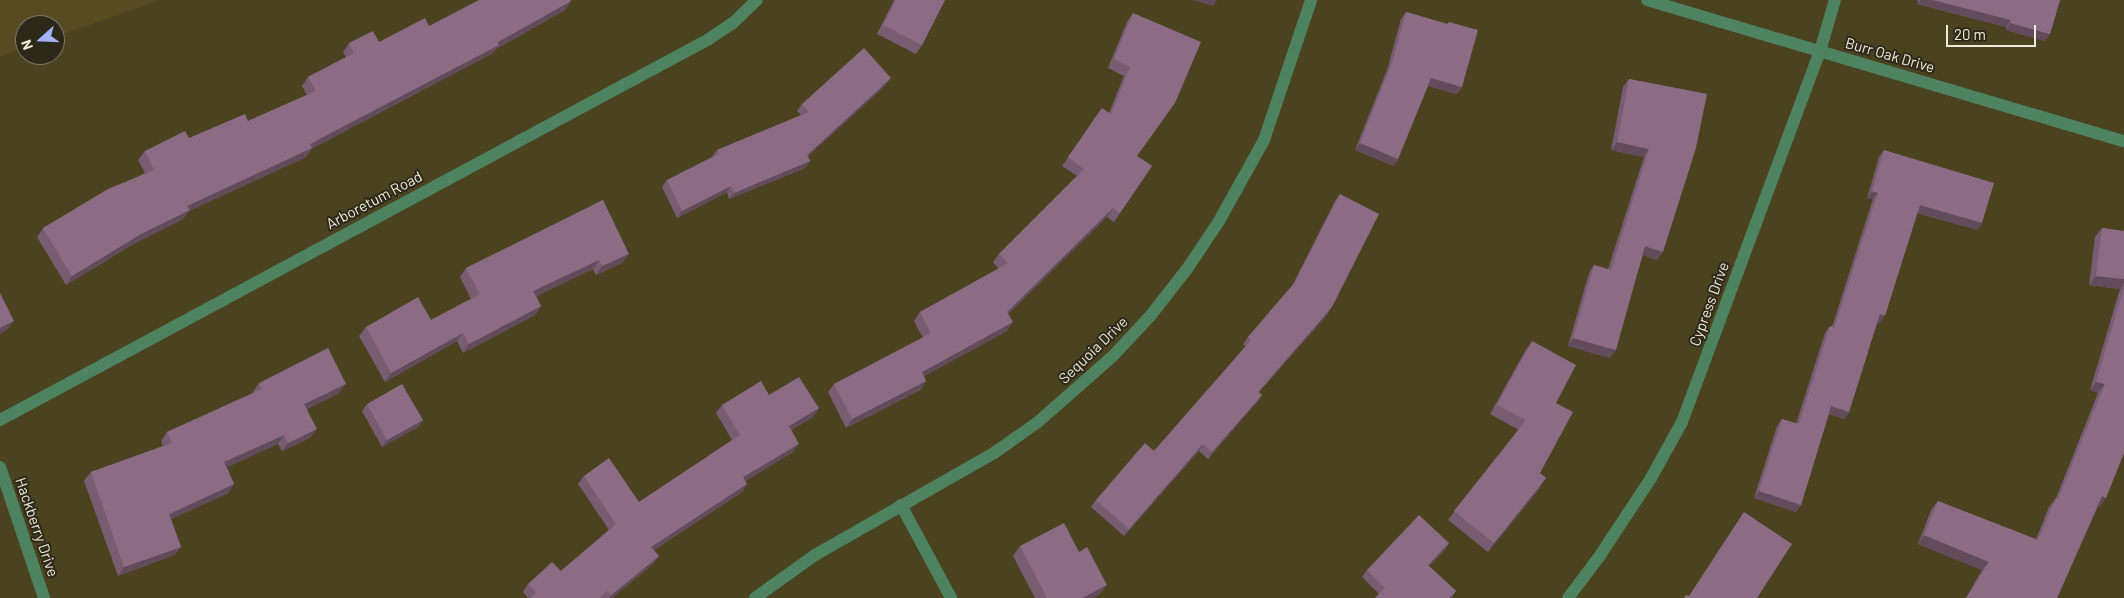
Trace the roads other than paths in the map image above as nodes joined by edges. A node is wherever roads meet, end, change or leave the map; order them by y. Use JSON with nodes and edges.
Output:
{"nodes":[{"id":1,"x":757,"y":0,"type":"edge"},
{"id":2,"x":1311,"y":0,"type":"edge"},
{"id":3,"x":1647,"y":0,"type":"edge"},
{"id":4,"x":1835,"y":0,"type":"edge"},
{"id":5,"x":1820,"y":51,"type":"junction"},
{"id":6,"x":2124,"y":141,"type":"edge"},
{"id":7,"x":0,"y":420,"type":"edge"},
{"id":8,"x":0,"y":467,"type":"edge"},
{"id":9,"x":901,"y":505,"type":"junction"},
{"id":10,"x":44,"y":598,"type":"edge"},
{"id":11,"x":755,"y":598,"type":"edge"},
{"id":12,"x":951,"y":598,"type":"edge"},
{"id":13,"x":1568,"y":598,"type":"edge"}],
"edges":[{"from":1,"to":7,"type":"street","name":"Arboretum Road"},
{"from":2,"to":9,"type":"street","name":"Sequoia Drive"},
{"from":3,"to":5,"type":"street","name":"Burr Oak Drive"},
{"from":4,"to":5,"type":"street","name":"Cypress Drive"},
{"from":5,"to":6,"type":"street","name":"Burr Oak Drive"},
{"from":5,"to":13,"type":"street","name":"Cypress Drive"},
{"from":8,"to":10,"type":"street","name":"Hackberry Drive"},
{"from":9,"to":11,"type":"street","name":"Sequoia Drive"},
{"from":9,"to":12,"type":"street"}]}
